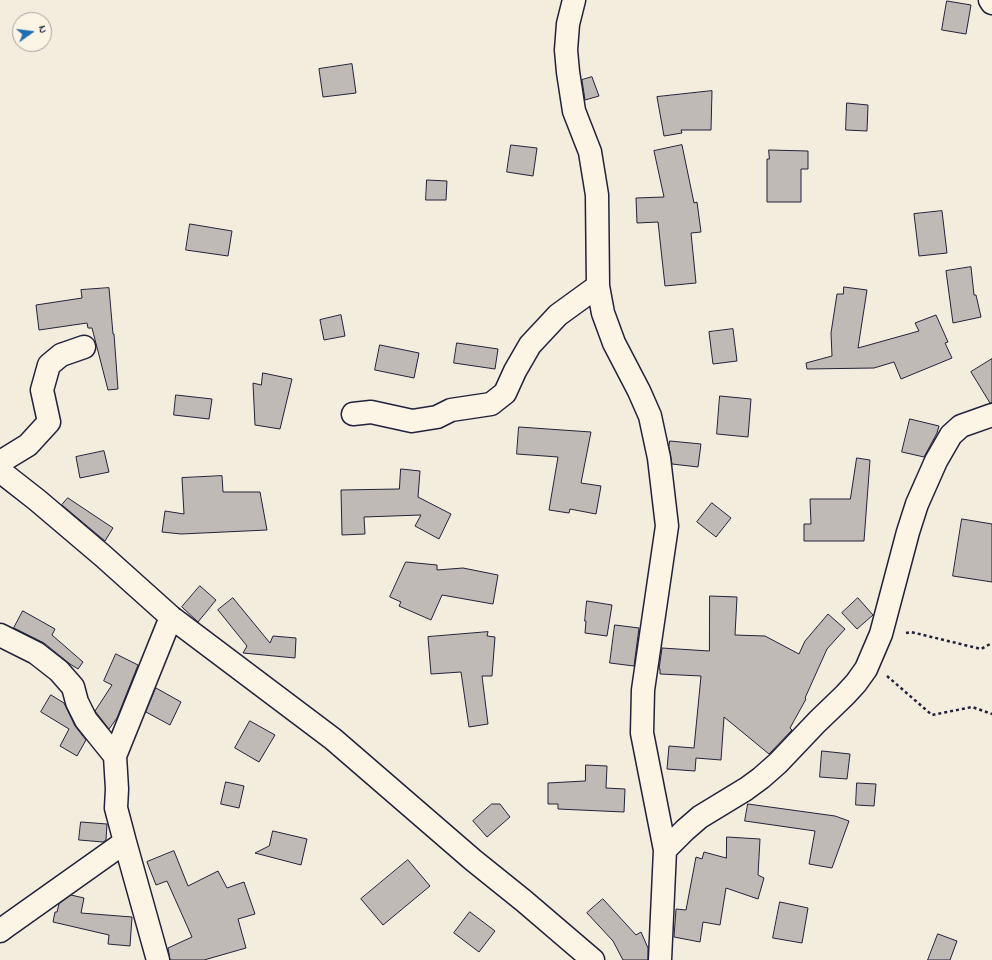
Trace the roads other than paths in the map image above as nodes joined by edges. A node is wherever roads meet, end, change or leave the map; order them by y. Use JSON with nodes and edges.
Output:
{"nodes":[{"id":1,"x":574,"y":0,"type":"edge"},
{"id":2,"x":990,"y":0,"type":"edge"},
{"id":3,"x":992,"y":3,"type":"edge"},
{"id":4,"x":598,"y":286,"type":"junction"},
{"id":5,"x":84,"y":347,"type":"dead end"},
{"id":6,"x":354,"y":414,"type":"dead end"},
{"id":7,"x":992,"y":415,"type":"edge"},
{"id":8,"x":0,"y":462,"type":"edge"},
{"id":9,"x":0,"y":471,"type":"edge"},
{"id":10,"x":171,"y":617,"type":"junction"},
{"id":11,"x":0,"y":635,"type":"edge"},
{"id":12,"x":114,"y":756,"type":"junction"},
{"id":13,"x":125,"y":842,"type":"junction"},
{"id":14,"x":665,"y":850,"type":"junction"},
{"id":15,"x":0,"y":931,"type":"edge"},
{"id":16,"x":158,"y":960,"type":"edge"},
{"id":17,"x":593,"y":960,"type":"edge"},
{"id":18,"x":660,"y":960,"type":"edge"}],
"edges":[{"from":1,"to":4,"type":"street"},
{"from":2,"to":3,"type":"street"},
{"from":4,"to":6,"type":"street"},
{"from":4,"to":14,"type":"street"},
{"from":5,"to":8,"type":"street"},
{"from":7,"to":14,"type":"street"},
{"from":9,"to":10,"type":"street"},
{"from":10,"to":12,"type":"street"},
{"from":10,"to":17,"type":"street"},
{"from":11,"to":12,"type":"street"},
{"from":12,"to":13,"type":"street"},
{"from":13,"to":15,"type":"street"},
{"from":13,"to":16,"type":"street"},
{"from":14,"to":18,"type":"street"}]}
